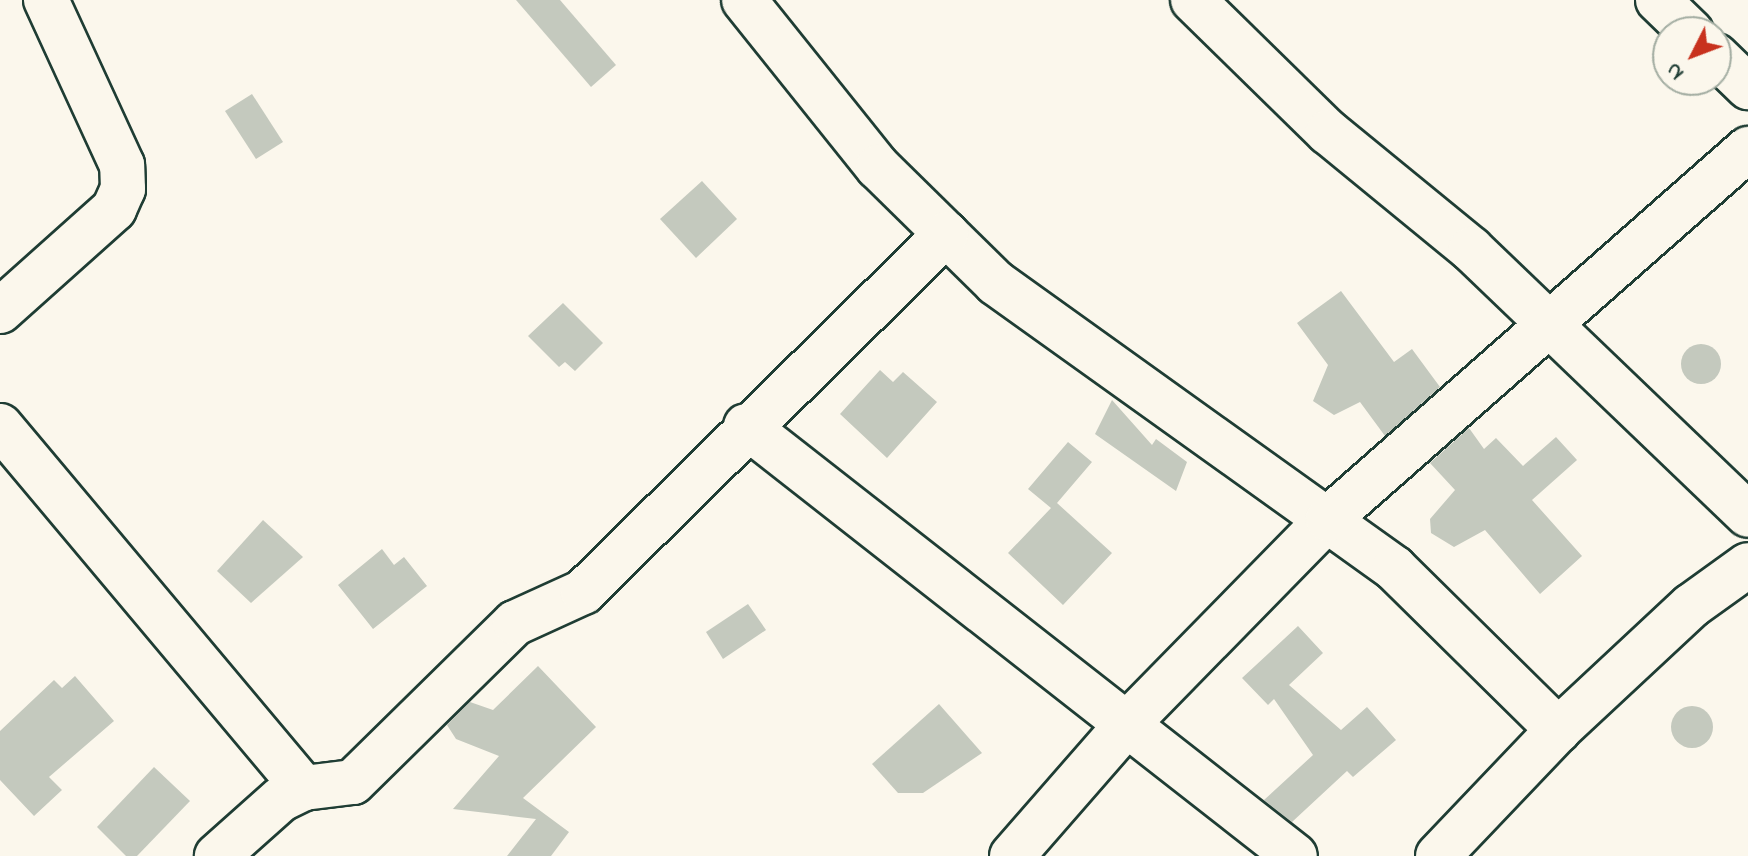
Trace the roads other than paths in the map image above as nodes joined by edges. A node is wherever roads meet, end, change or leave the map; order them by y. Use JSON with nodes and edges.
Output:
{"nodes":[{"id":1,"x":46,"y":0,"type":"edge"},
{"id":2,"x":744,"y":0,"type":"edge"},
{"id":3,"x":1193,"y":0,"type":"edge"},
{"id":4,"x":1658,"y":0,"type":"edge"},
{"id":5,"x":1674,"y":16,"type":"edge"},
{"id":6,"x":1732,"y":72,"type":"edge"},
{"id":7,"x":1748,"y":87,"type":"edge"},
{"id":8,"x":1748,"y":149,"type":"edge"},
{"id":9,"x":946,"y":234,"type":"junction"},
{"id":10,"x":0,"y":311,"type":"edge"},
{"id":11,"x":1550,"y":325,"type":"junction"},
{"id":12,"x":0,"y":426,"type":"edge"},
{"id":13,"x":746,"y":426,"type":"junction"},
{"id":14,"x":1748,"y":515,"type":"edge"},
{"id":15,"x":1328,"y":519,"type":"junction"},
{"id":16,"x":1748,"y":565,"type":"edge"},
{"id":17,"x":1127,"y":724,"type":"junction"},
{"id":18,"x":1558,"y":730,"type":"junction"},
{"id":19,"x":304,"y":788,"type":"junction"},
{"id":20,"x":217,"y":856,"type":"edge"},
{"id":21,"x":1012,"y":856,"type":"edge"},
{"id":22,"x":1295,"y":856,"type":"edge"},
{"id":23,"x":1438,"y":856,"type":"edge"}],
"edges":[{"from":1,"to":10,"type":"street"},
{"from":2,"to":9,"type":"street"},
{"from":3,"to":11,"type":"street"},
{"from":4,"to":5,"type":"street"},
{"from":6,"to":7,"type":"street"},
{"from":8,"to":11,"type":"street"},
{"from":9,"to":13,"type":"street"},
{"from":9,"to":15,"type":"street"},
{"from":11,"to":14,"type":"street"},
{"from":11,"to":15,"type":"street"},
{"from":12,"to":19,"type":"street"},
{"from":13,"to":17,"type":"street"},
{"from":13,"to":19,"type":"street"},
{"from":15,"to":17,"type":"street"},
{"from":15,"to":18,"type":"street"},
{"from":16,"to":18,"type":"street"},
{"from":17,"to":21,"type":"street"},
{"from":17,"to":22,"type":"street"},
{"from":18,"to":23,"type":"street"},
{"from":19,"to":20,"type":"street"}]}
